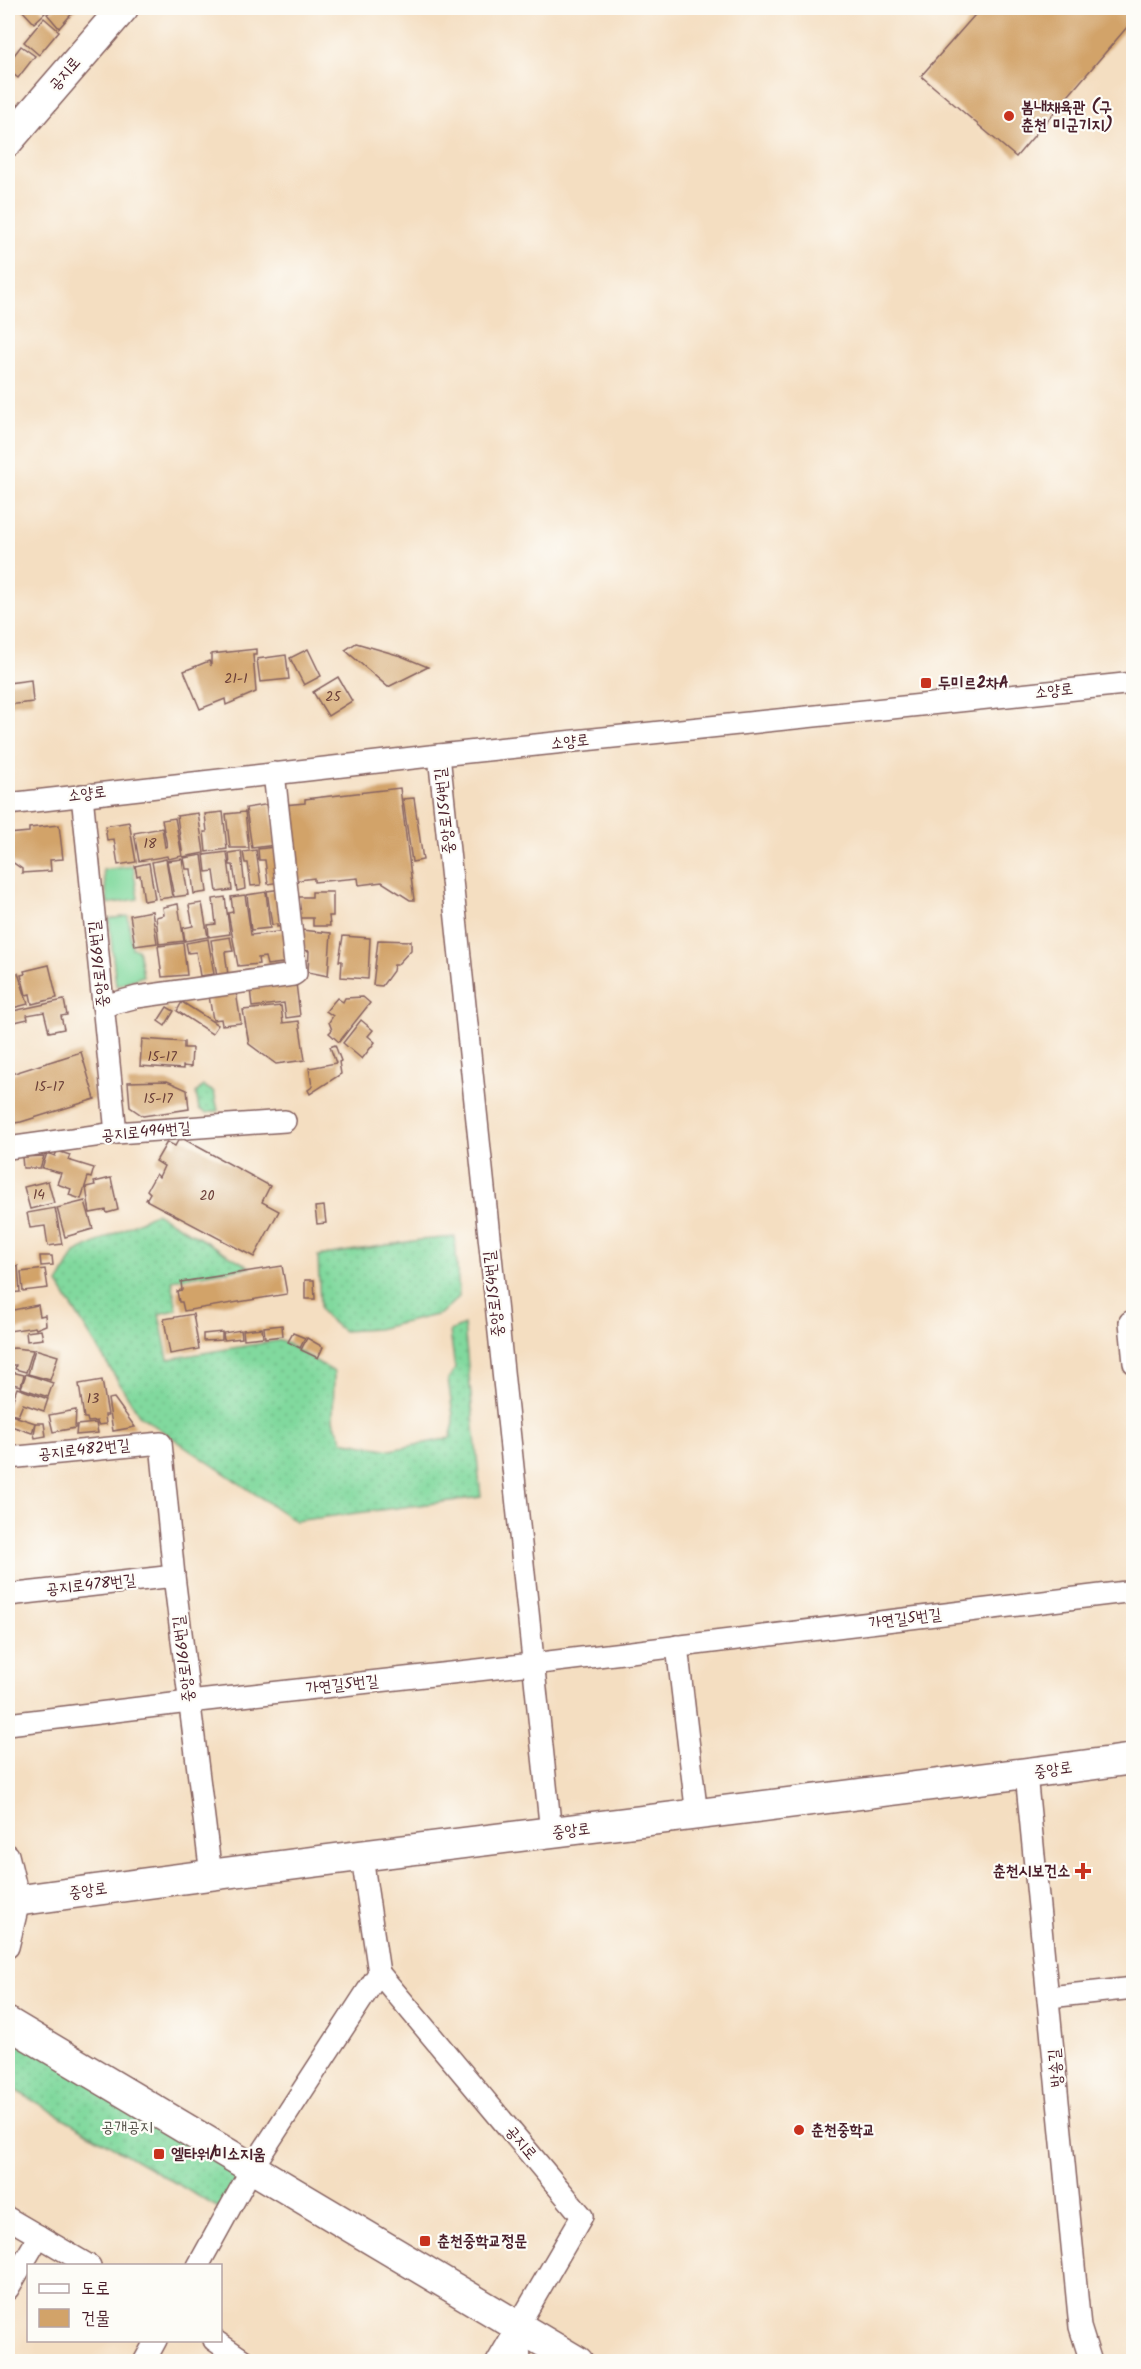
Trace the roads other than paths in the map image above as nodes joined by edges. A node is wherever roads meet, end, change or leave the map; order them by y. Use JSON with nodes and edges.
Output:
{"nodes":[{"id":1,"x":123,"y":8,"type":"edge"},
{"id":2,"x":8,"y":141,"type":"edge"},
{"id":3,"x":1134,"y":683,"type":"edge"},
{"id":4,"x":440,"y":755,"type":"junction"},
{"id":5,"x":274,"y":773,"type":"junction"},
{"id":6,"x":82,"y":795,"type":"junction"},
{"id":7,"x":8,"y":804,"type":"edge"},
{"id":8,"x":103,"y":1006,"type":"junction"},
{"id":9,"x":285,"y":1121,"type":"dead end"},
{"id":10,"x":116,"y":1133,"type":"junction"},
{"id":11,"x":8,"y":1148,"type":"edge"},
{"id":12,"x":1134,"y":1322,"type":"edge"},
{"id":13,"x":1134,"y":1363,"type":"edge"},
{"id":14,"x":161,"y":1443,"type":"joint"},
{"id":15,"x":8,"y":1458,"type":"edge"},
{"id":16,"x":174,"y":1576,"type":"junction"},
{"id":17,"x":1134,"y":1591,"type":"edge"},
{"id":18,"x":8,"y":1595,"type":"edge"},
{"id":19,"x":677,"y":1646,"type":"junction"},
{"id":20,"x":532,"y":1664,"type":"junction"},
{"id":21,"x":189,"y":1702,"type":"junction"},
{"id":22,"x":8,"y":1724,"type":"edge"},
{"id":23,"x":1134,"y":1759,"type":"edge"},
{"id":24,"x":1026,"y":1774,"type":"junction"},
{"id":25,"x":697,"y":1816,"type":"junction"},
{"id":26,"x":551,"y":1833,"type":"junction"},
{"id":27,"x":8,"y":1855,"type":"edge"},
{"id":28,"x":362,"y":1857,"type":"junction"},
{"id":29,"x":210,"y":1875,"type":"junction"},
{"id":30,"x":13,"y":1901,"type":"edge"},
{"id":31,"x":8,"y":1947,"type":"edge"},
{"id":32,"x":379,"y":1973,"type":"junction"},
{"id":33,"x":1134,"y":1988,"type":"edge"},
{"id":34,"x":1049,"y":1998,"type":"junction"},
{"id":35,"x":8,"y":2023,"type":"edge"},
{"id":36,"x":252,"y":2168,"type":"junction"},
{"id":37,"x":8,"y":2218,"type":"edge"},
{"id":38,"x":39,"y":2236,"type":"junction"},
{"id":39,"x":88,"y":2264,"type":"edge"},
{"id":40,"x":199,"y":2264,"type":"edge"},
{"id":41,"x":8,"y":2289,"type":"edge"},
{"id":42,"x":519,"y":2326,"type":"junction"},
{"id":43,"x":155,"y":2342,"type":"edge"},
{"id":44,"x":217,"y":2342,"type":"edge"},
{"id":45,"x":144,"y":2361,"type":"edge"},
{"id":46,"x":246,"y":2361,"type":"edge"},
{"id":47,"x":497,"y":2361,"type":"edge"},
{"id":48,"x":520,"y":2361,"type":"edge"},
{"id":49,"x":578,"y":2361,"type":"edge"},
{"id":50,"x":1091,"y":2361,"type":"edge"}],
"edges":[{"from":1,"to":2,"type":"street","name":"공지로"},
{"from":3,"to":4,"type":"street","name":"소양로"},
{"from":4,"to":5,"type":"street","name":"소양로"},
{"from":4,"to":20,"type":"street","name":"중앙로154번길"},
{"from":5,"to":6,"type":"street","name":"소양로"},
{"from":5,"to":8,"type":"street"},
{"from":6,"to":7,"type":"street","name":"소양로"},
{"from":6,"to":8,"type":"street","name":"중앙로166번길"},
{"from":8,"to":10,"type":"street","name":"중앙로166번길"},
{"from":9,"to":10,"type":"street","name":"공지로494번길"},
{"from":10,"to":11,"type":"street","name":"공지로494번길"},
{"from":12,"to":13,"type":"street"},
{"from":14,"to":15,"type":"street","name":"공지로482번길"},
{"from":14,"to":16,"type":"street","name":"중앙로166번길"},
{"from":16,"to":18,"type":"street","name":"공지로478번길"},
{"from":16,"to":21,"type":"street","name":"중앙로166번길"},
{"from":17,"to":19,"type":"street","name":"가연길5번길"},
{"from":19,"to":20,"type":"street","name":"가연길5번길"},
{"from":19,"to":25,"type":"street"},
{"from":20,"to":21,"type":"street","name":"가연길5번길"},
{"from":20,"to":26,"type":"street","name":"중앙로154번길"},
{"from":21,"to":22,"type":"street","name":"가연길5번길"},
{"from":21,"to":29,"type":"street","name":"중앙로166번길"},
{"from":23,"to":24,"type":"street","name":"중앙로"},
{"from":24,"to":25,"type":"street","name":"중앙로"},
{"from":24,"to":34,"type":"street","name":"방송길"},
{"from":25,"to":26,"type":"street","name":"중앙로"},
{"from":26,"to":28,"type":"street","name":"중앙로"},
{"from":27,"to":30,"type":"street"},
{"from":28,"to":29,"type":"street","name":"중앙로"},
{"from":28,"to":32,"type":"street"},
{"from":29,"to":30,"type":"street","name":"중앙로"},
{"from":30,"to":31,"type":"street"},
{"from":32,"to":36,"type":"street"},
{"from":32,"to":42,"type":"street","name":"공지로"},
{"from":33,"to":34,"type":"street"},
{"from":34,"to":50,"type":"street","name":"방송길"},
{"from":35,"to":36,"type":"street"},
{"from":36,"to":40,"type":"street"},
{"from":36,"to":42,"type":"street"},
{"from":37,"to":38,"type":"street"},
{"from":38,"to":39,"type":"street"},
{"from":38,"to":41,"type":"street"},
{"from":42,"to":47,"type":"street"},
{"from":42,"to":48,"type":"street"},
{"from":42,"to":49,"type":"street"},
{"from":43,"to":45,"type":"street"},
{"from":44,"to":46,"type":"street"}]}
